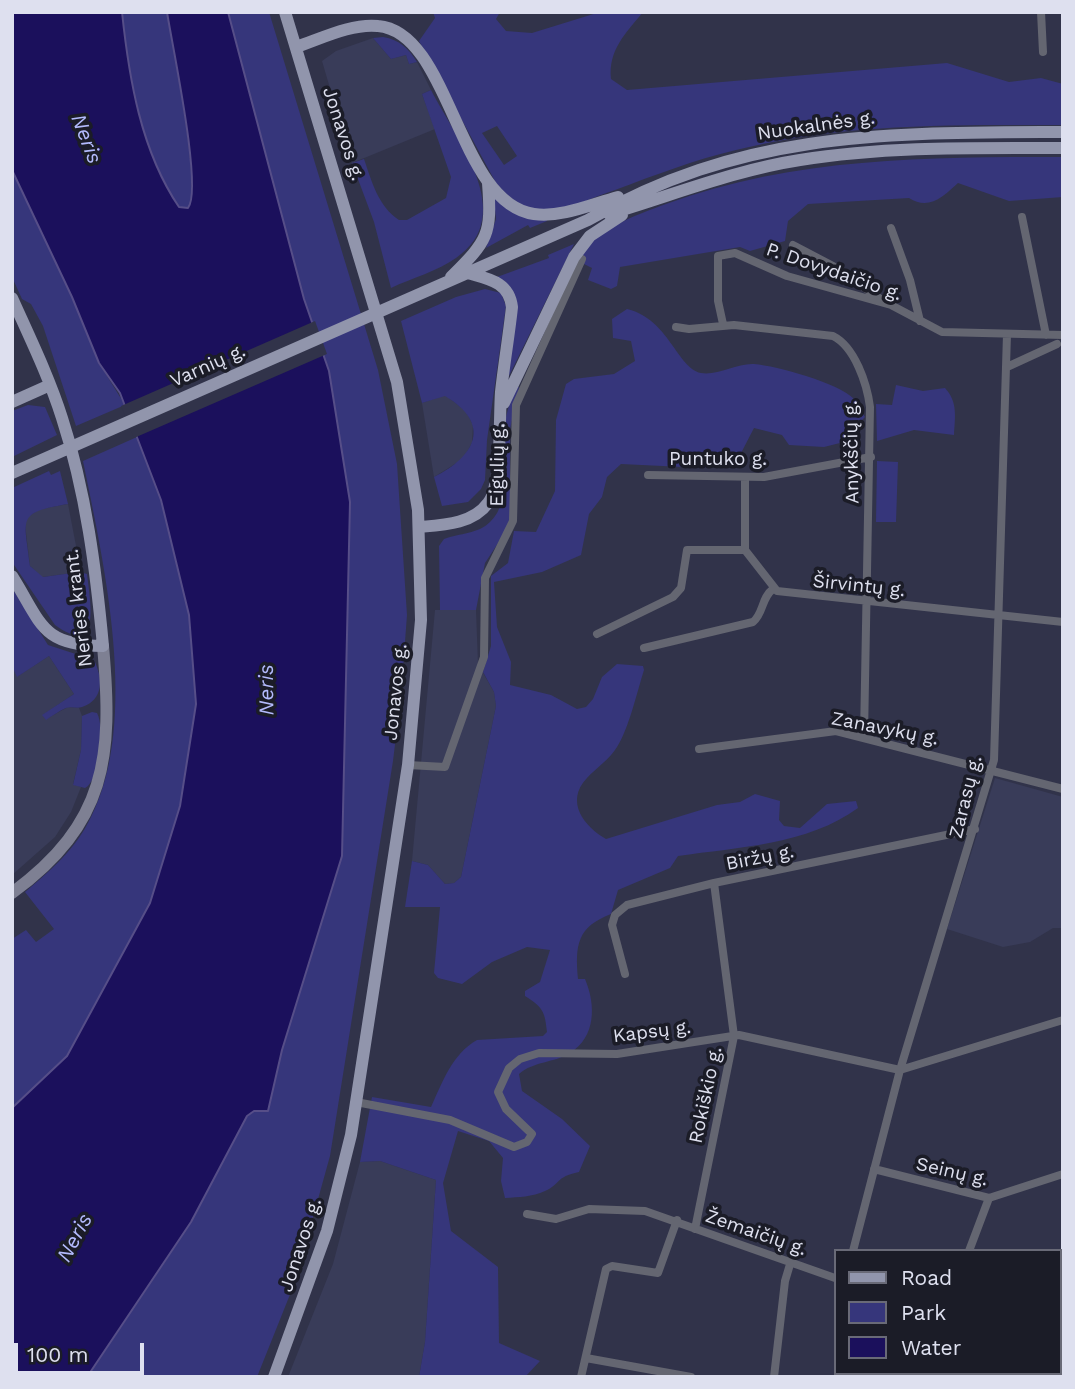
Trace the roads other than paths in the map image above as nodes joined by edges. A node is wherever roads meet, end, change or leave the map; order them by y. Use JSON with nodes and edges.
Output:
{"nodes":[{"id":1,"x":285,"y":12,"type":"edge"},
{"id":2,"x":1041,"y":12,"type":"edge"},
{"id":3,"x":296,"y":47,"type":"junction"},
{"id":4,"x":1043,"y":52,"type":"dead end"},
{"id":5,"x":1063,"y":132,"type":"edge"},
{"id":6,"x":1063,"y":148,"type":"edge"},
{"id":7,"x":488,"y":183,"type":"junction"},
{"id":8,"x":638,"y":198,"type":"junction"},
{"id":9,"x":1022,"y":217,"type":"dead end"},
{"id":10,"x":891,"y":228,"type":"dead end"},
{"id":11,"x":793,"y":246,"type":"dead end"},
{"id":12,"x":582,"y":259,"type":"dead end"},
{"id":13,"x":468,"y":273,"type":"junction"},
{"id":14,"x":444,"y":283,"type":"junction"},
{"id":15,"x":562,"y":290,"type":"junction"},
{"id":16,"x":420,"y":294,"type":"joint"},
{"id":17,"x":12,"y":299,"type":"edge"},
{"id":18,"x":891,"y":305,"type":"junction"},
{"id":19,"x":920,"y":321,"type":"junction"},
{"id":20,"x":723,"y":324,"type":"junction"},
{"id":21,"x":676,"y":327,"type":"dead end"},
{"id":22,"x":1007,"y":334,"type":"junction"},
{"id":23,"x":1046,"y":335,"type":"junction"},
{"id":24,"x":1060,"y":340,"type":"edge"},
{"id":25,"x":1007,"y":367,"type":"junction"},
{"id":26,"x":50,"y":385,"type":"junction"},
{"id":27,"x":12,"y":402,"type":"edge"},
{"id":28,"x":501,"y":410,"type":"junction"},
{"id":29,"x":871,"y":457,"type":"junction"},
{"id":30,"x":12,"y":473,"type":"edge"},
{"id":31,"x":648,"y":475,"type":"dead end"},
{"id":32,"x":745,"y":478,"type":"junction"},
{"id":33,"x":419,"y":527,"type":"junction"},
{"id":34,"x":745,"y":550,"type":"junction"},
{"id":35,"x":12,"y":576,"type":"edge"},
{"id":36,"x":773,"y":589,"type":"junction"},
{"id":37,"x":867,"y":603,"type":"junction"},
{"id":38,"x":998,"y":617,"type":"junction"},
{"id":39,"x":1063,"y":622,"type":"edge"},
{"id":40,"x":597,"y":634,"type":"dead end"},
{"id":41,"x":103,"y":646,"type":"junction"},
{"id":42,"x":644,"y":648,"type":"dead end"},
{"id":43,"x":864,"y":736,"type":"junction"},
{"id":44,"x":699,"y":750,"type":"dead end"},
{"id":45,"x":408,"y":765,"type":"junction"},
{"id":46,"x":991,"y":769,"type":"junction"},
{"id":47,"x":1063,"y":789,"type":"edge"},
{"id":48,"x":975,"y":829,"type":"junction"},
{"id":49,"x":714,"y":883,"type":"junction"},
{"id":50,"x":12,"y":893,"type":"edge"},
{"id":51,"x":625,"y":974,"type":"dead end"},
{"id":52,"x":1063,"y":1020,"type":"edge"},
{"id":53,"x":734,"y":1036,"type":"junction"},
{"id":54,"x":900,"y":1070,"type":"junction"},
{"id":55,"x":356,"y":1102,"type":"junction"},
{"id":56,"x":874,"y":1169,"type":"junction"},
{"id":57,"x":1063,"y":1174,"type":"edge"},
{"id":58,"x":989,"y":1198,"type":"junction"},
{"id":59,"x":527,"y":1214,"type":"dead end"},
{"id":60,"x":677,"y":1220,"type":"junction"},
{"id":61,"x":695,"y":1229,"type":"junction"},
{"id":62,"x":854,"y":1249,"type":"edge"},
{"id":63,"x":970,"y":1249,"type":"edge"},
{"id":64,"x":791,"y":1261,"type":"junction"},
{"id":65,"x":834,"y":1278,"type":"edge"},
{"id":66,"x":586,"y":1358,"type":"junction"},
{"id":67,"x":274,"y":1377,"type":"edge"},
{"id":68,"x":582,"y":1377,"type":"edge"},
{"id":69,"x":691,"y":1377,"type":"edge"},
{"id":70,"x":774,"y":1377,"type":"edge"}],
"edges":[{"from":1,"to":3,"type":"main road","name":"Jonavos g."},
{"from":2,"to":4,"type":"street"},
{"from":3,"to":7,"type":"main road"},
{"from":3,"to":33,"type":"main road","name":"Jonavos g."},
{"from":5,"to":8,"type":"main road","name":"Nuokalnės g."},
{"from":6,"to":8,"type":"main road","name":"Nuokalnės g."},
{"from":7,"to":8,"type":"main road"},
{"from":7,"to":14,"type":"main road"},
{"from":8,"to":13,"type":"main road","name":"Nuokalnės g."},
{"from":8,"to":15,"type":"main road"},
{"from":9,"to":23,"type":"street"},
{"from":10,"to":19,"type":"street"},
{"from":11,"to":18,"type":"street"},
{"from":12,"to":15,"type":"street","name":"Eigulių g."},
{"from":13,"to":14,"type":"main road","name":"Nuokalnės g."},
{"from":13,"to":28,"type":"main road"},
{"from":14,"to":16,"type":"main road","name":"Nuokalnės g."},
{"from":15,"to":28,"type":"main road"},
{"from":15,"to":45,"type":"street","name":"Eigulių g."},
{"from":16,"to":30,"type":"main road","name":"Varnių g."},
{"from":17,"to":26,"type":"main road","name":"Neries krant."},
{"from":18,"to":19,"type":"street","name":"P. Dovydaičio g."},
{"from":18,"to":20,"type":"street","name":"P. Dovydaičio g."},
{"from":19,"to":22,"type":"street","name":"P. Dovydaičio g."},
{"from":20,"to":21,"type":"street","name":"Anykščių g."},
{"from":20,"to":29,"type":"street","name":"Anykščių g."},
{"from":22,"to":23,"type":"street","name":"P. Dovydaičio g."},
{"from":22,"to":25,"type":"street","name":"Zarasų g."},
{"from":23,"to":24,"type":"street","name":"P. Dovydaičio g."},
{"from":24,"to":25,"type":"street"},
{"from":25,"to":38,"type":"street","name":"Zarasų g."},
{"from":26,"to":27,"type":"main road"},
{"from":26,"to":41,"type":"main road","name":"Neries krant."},
{"from":28,"to":33,"type":"main road"},
{"from":29,"to":32,"type":"street","name":"Puntuko g."},
{"from":29,"to":37,"type":"street","name":"Anykščių g."},
{"from":31,"to":32,"type":"street","name":"Puntuko g."},
{"from":32,"to":34,"type":"street"},
{"from":33,"to":45,"type":"main road","name":"Jonavos g."},
{"from":34,"to":36,"type":"street"},
{"from":34,"to":40,"type":"street"},
{"from":35,"to":41,"type":"main road"},
{"from":36,"to":37,"type":"street","name":"Širvintų g."},
{"from":36,"to":42,"type":"street"},
{"from":37,"to":38,"type":"street","name":"Širvintų g."},
{"from":37,"to":43,"type":"street","name":"Anykščių g."},
{"from":38,"to":39,"type":"street","name":"Širvintų g."},
{"from":38,"to":46,"type":"street","name":"Zarasų g."},
{"from":41,"to":50,"type":"main road","name":"Neries krant."},
{"from":43,"to":44,"type":"street","name":"Zanavykų g."},
{"from":43,"to":46,"type":"street","name":"Zanavykų g."},
{"from":45,"to":55,"type":"main road","name":"Jonavos g."},
{"from":46,"to":47,"type":"street","name":"Zanavykų g."},
{"from":46,"to":48,"type":"street","name":"Zarasų g."},
{"from":48,"to":49,"type":"street","name":"Biržų g."},
{"from":48,"to":54,"type":"street","name":"Zarasų g."},
{"from":49,"to":51,"type":"street","name":"Biržų g."},
{"from":49,"to":53,"type":"street","name":"Rokiškio g."},
{"from":52,"to":54,"type":"street","name":"Kapsų g."},
{"from":53,"to":54,"type":"street","name":"Kapsų g."},
{"from":53,"to":55,"type":"street","name":"Kapsų g."},
{"from":53,"to":61,"type":"street","name":"Rokiškio g."},
{"from":54,"to":56,"type":"street","name":"Zarasų g."},
{"from":55,"to":67,"type":"main road","name":"Jonavos g."},
{"from":56,"to":58,"type":"street","name":"Seinų g."},
{"from":56,"to":62,"type":"street","name":"Zarasų g."},
{"from":57,"to":58,"type":"street","name":"Seinų g."},
{"from":58,"to":63,"type":"street"},
{"from":59,"to":60,"type":"street"},
{"from":60,"to":61,"type":"street","name":"Žemaičių g."},
{"from":60,"to":66,"type":"street","name":"Žemaičių g."},
{"from":61,"to":64,"type":"street","name":"Žemaičių g."},
{"from":64,"to":65,"type":"street","name":"Žemaičių g."},
{"from":64,"to":70,"type":"street"},
{"from":66,"to":68,"type":"street","name":"Žemaičių g."},
{"from":66,"to":69,"type":"street"}]}
